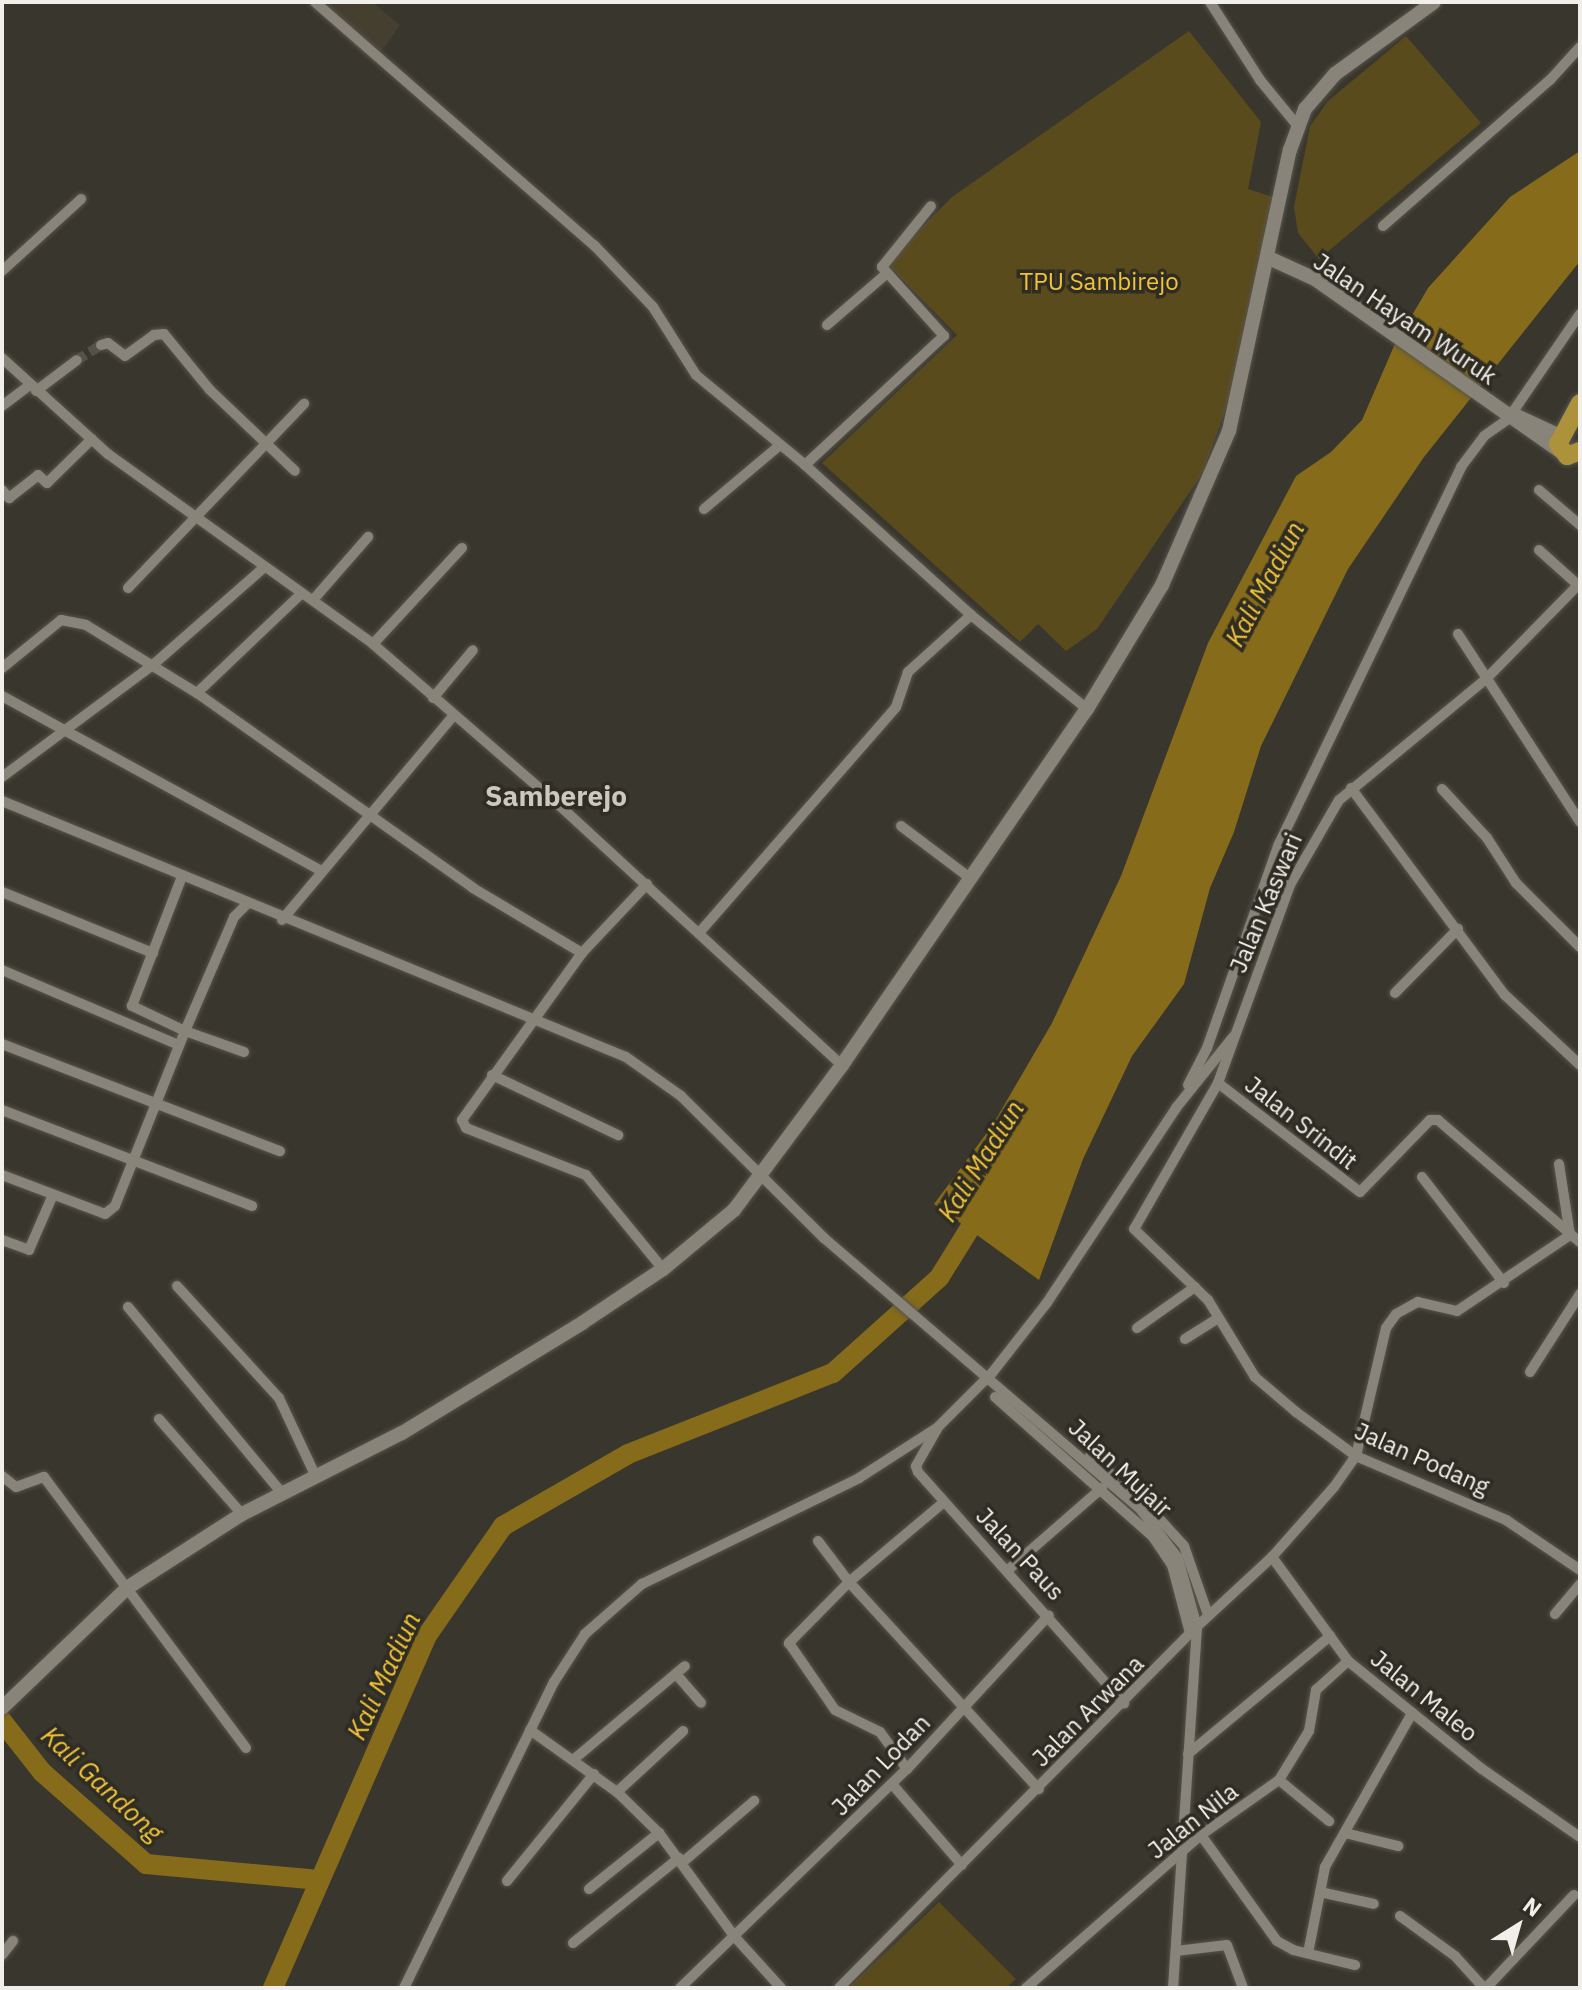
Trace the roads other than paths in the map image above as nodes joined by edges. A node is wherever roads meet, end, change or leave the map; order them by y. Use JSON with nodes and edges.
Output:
{"nodes":[{"id":1,"x":315,"y":2,"type":"edge"},
{"id":2,"x":1210,"y":2,"type":"edge"},
{"id":3,"x":1434,"y":2,"type":"edge"},
{"id":4,"x":1580,"y":47,"type":"edge"},
{"id":5,"x":1297,"y":125,"type":"junction"},
{"id":6,"x":81,"y":199,"type":"dead end"},
{"id":7,"x":931,"y":206,"type":"dead end"},
{"id":8,"x":1383,"y":226,"type":"dead end"},
{"id":9,"x":1269,"y":258,"type":"junction"},
{"id":10,"x":2,"y":271,"type":"edge"},
{"id":11,"x":885,"y":275,"type":"junction"},
{"id":12,"x":1580,"y":314,"type":"edge"},
{"id":13,"x":827,"y":325,"type":"dead end"},
{"id":14,"x":101,"y":345,"type":"tunnel mouth"},
{"id":15,"x":2,"y":358,"type":"edge"},
{"id":16,"x":77,"y":360,"type":"tunnel mouth"},
{"id":17,"x":33,"y":388,"type":"junction"},
{"id":18,"x":1580,"y":403,"type":"edge"},
{"id":19,"x":304,"y":404,"type":"dead end"},
{"id":20,"x":2,"y":406,"type":"edge"},
{"id":21,"x":1506,"y":414,"type":"junction"},
{"id":22,"x":92,"y":439,"type":"junction"},
{"id":23,"x":265,"y":444,"type":"junction"},
{"id":24,"x":780,"y":445,"type":"junction"},
{"id":25,"x":1571,"y":447,"type":"edge"},
{"id":26,"x":805,"y":465,"type":"junction"},
{"id":27,"x":295,"y":471,"type":"dead end"},
{"id":28,"x":2,"y":490,"type":"edge"},
{"id":29,"x":1539,"y":490,"type":"dead end"},
{"id":30,"x":704,"y":509,"type":"dead end"},
{"id":31,"x":197,"y":520,"type":"junction"},
{"id":32,"x":1580,"y":525,"type":"edge"},
{"id":33,"x":368,"y":537,"type":"dead end"},
{"id":34,"x":462,"y":548,"type":"dead end"},
{"id":35,"x":1539,"y":550,"type":"dead end"},
{"id":36,"x":262,"y":569,"type":"junction"},
{"id":37,"x":1579,"y":584,"type":"edge"},
{"id":38,"x":128,"y":588,"type":"dead end"},
{"id":39,"x":301,"y":594,"type":"junction"},
{"id":40,"x":313,"y":600,"type":"junction"},
{"id":41,"x":971,"y":615,"type":"junction"},
{"id":42,"x":1458,"y":634,"type":"dead end"},
{"id":43,"x":373,"y":644,"type":"junction"},
{"id":44,"x":473,"y":650,"type":"dead end"},
{"id":45,"x":154,"y":664,"type":"junction"},
{"id":46,"x":2,"y":668,"type":"edge"},
{"id":47,"x":1486,"y":679,"type":"junction"},
{"id":48,"x":197,"y":693,"type":"junction"},
{"id":49,"x":2,"y":696,"type":"edge"},
{"id":50,"x":433,"y":698,"type":"junction"},
{"id":51,"x":1087,"y":709,"type":"junction"},
{"id":52,"x":453,"y":716,"type":"junction"},
{"id":53,"x":67,"y":728,"type":"junction"},
{"id":54,"x":2,"y":777,"type":"edge"},
{"id":55,"x":1351,"y":788,"type":"junction"},
{"id":56,"x":1442,"y":789,"type":"dead end"},
{"id":57,"x":2,"y":801,"type":"edge"},
{"id":58,"x":367,"y":817,"type":"junction"},
{"id":59,"x":1580,"y":822,"type":"edge"},
{"id":60,"x":901,"y":826,"type":"dead end"},
{"id":61,"x":320,"y":870,"type":"junction"},
{"id":62,"x":970,"y":878,"type":"junction"},
{"id":63,"x":181,"y":879,"type":"junction"},
{"id":64,"x":647,"y":884,"type":"junction"},
{"id":65,"x":2,"y":892,"type":"edge"},
{"id":66,"x":246,"y":905,"type":"junction"},
{"id":67,"x":282,"y":920,"type":"junction"},
{"id":68,"x":1458,"y":929,"type":"junction"},
{"id":69,"x":699,"y":933,"type":"junction"},
{"id":70,"x":1580,"y":947,"type":"edge"},
{"id":71,"x":153,"y":953,"type":"junction"},
{"id":72,"x":582,"y":953,"type":"junction"},
{"id":73,"x":2,"y":970,"type":"edge"},
{"id":74,"x":1395,"y":993,"type":"dead end"},
{"id":75,"x":530,"y":1020,"type":"junction"},
{"id":76,"x":185,"y":1031,"type":"junction"},
{"id":77,"x":1237,"y":1033,"type":"junction"},
{"id":78,"x":2,"y":1044,"type":"edge"},
{"id":79,"x":179,"y":1045,"type":"junction"},
{"id":80,"x":244,"y":1052,"type":"dead end"},
{"id":81,"x":842,"y":1065,"type":"junction"},
{"id":82,"x":1580,"y":1065,"type":"edge"},
{"id":83,"x":492,"y":1075,"type":"junction"},
{"id":84,"x":1218,"y":1083,"type":"junction"},
{"id":85,"x":160,"y":1101,"type":"junction"},
{"id":86,"x":1176,"y":1108,"type":"junction"},
{"id":87,"x":2,"y":1110,"type":"edge"},
{"id":88,"x":618,"y":1135,"type":"dead end"},
{"id":89,"x":280,"y":1151,"type":"dead end"},
{"id":90,"x":134,"y":1159,"type":"junction"},
{"id":91,"x":1559,"y":1164,"type":"dead end"},
{"id":92,"x":2,"y":1175,"type":"edge"},
{"id":93,"x":1422,"y":1177,"type":"dead end"},
{"id":94,"x":759,"y":1178,"type":"junction"},
{"id":95,"x":52,"y":1197,"type":"junction"},
{"id":96,"x":252,"y":1206,"type":"dead end"},
{"id":97,"x":1134,"y":1229,"type":"joint"},
{"id":98,"x":1570,"y":1235,"type":"junction"},
{"id":99,"x":2,"y":1240,"type":"edge"},
{"id":100,"x":1580,"y":1242,"type":"edge"},
{"id":101,"x":663,"y":1269,"type":"junction"},
{"id":102,"x":1504,"y":1283,"type":"junction"},
{"id":103,"x":177,"y":1286,"type":"dead end"},
{"id":104,"x":1195,"y":1287,"type":"junction"},
{"id":105,"x":1580,"y":1294,"type":"edge"},
{"id":106,"x":128,"y":1307,"type":"dead end"},
{"id":107,"x":1217,"y":1319,"type":"junction"},
{"id":108,"x":1137,"y":1328,"type":"dead end"},
{"id":109,"x":1185,"y":1339,"type":"dead end"},
{"id":110,"x":1530,"y":1372,"type":"dead end"},
{"id":111,"x":988,"y":1375,"type":"junction"},
{"id":112,"x":1006,"y":1385,"type":"dead end"},
{"id":113,"x":995,"y":1397,"type":"dead end"},
{"id":114,"x":159,"y":1419,"type":"dead end"},
{"id":115,"x":938,"y":1427,"type":"junction"},
{"id":116,"x":1356,"y":1456,"type":"junction"},
{"id":117,"x":315,"y":1475,"type":"junction"},
{"id":118,"x":2,"y":1476,"type":"edge"},
{"id":119,"x":1102,"y":1488,"type":"junction"},
{"id":120,"x":282,"y":1493,"type":"junction"},
{"id":121,"x":944,"y":1502,"type":"junction"},
{"id":122,"x":242,"y":1514,"type":"junction"},
{"id":123,"x":818,"y":1541,"type":"dead end"},
{"id":124,"x":1272,"y":1557,"type":"junction"},
{"id":125,"x":1008,"y":1570,"type":"junction"},
{"id":126,"x":1580,"y":1570,"type":"edge"},
{"id":127,"x":849,"y":1582,"type":"junction"},
{"id":128,"x":1580,"y":1584,"type":"edge"},
{"id":129,"x":127,"y":1588,"type":"junction"},
{"id":130,"x":1555,"y":1614,"type":"dead end"},
{"id":131,"x":1049,"y":1615,"type":"junction"},
{"id":132,"x":1208,"y":1615,"type":"junction"},
{"id":133,"x":1193,"y":1630,"type":"junction"},
{"id":134,"x":1330,"y":1636,"type":"junction"},
{"id":135,"x":1348,"y":1661,"type":"junction"},
{"id":136,"x":685,"y":1666,"type":"dead end"},
{"id":137,"x":676,"y":1674,"type":"junction"},
{"id":138,"x":701,"y":1703,"type":"dead end"},
{"id":139,"x":1124,"y":1703,"type":"junction"},
{"id":140,"x":2,"y":1708,"type":"edge"},
{"id":141,"x":964,"y":1709,"type":"junction"},
{"id":142,"x":1412,"y":1713,"type":"junction"},
{"id":143,"x":530,"y":1730,"type":"junction"},
{"id":144,"x":683,"y":1731,"type":"dead end"},
{"id":145,"x":246,"y":1748,"type":"dead end"},
{"id":146,"x":1188,"y":1754,"type":"junction"},
{"id":147,"x":573,"y":1760,"type":"junction"},
{"id":148,"x":907,"y":1769,"type":"junction"},
{"id":149,"x":594,"y":1774,"type":"junction"},
{"id":150,"x":1279,"y":1780,"type":"junction"},
{"id":151,"x":892,"y":1784,"type":"junction"},
{"id":152,"x":1039,"y":1789,"type":"junction"},
{"id":153,"x":617,"y":1792,"type":"junction"},
{"id":154,"x":754,"y":1801,"type":"dead end"},
{"id":155,"x":1329,"y":1821,"type":"dead end"},
{"id":156,"x":659,"y":1833,"type":"junction"},
{"id":157,"x":1345,"y":1833,"type":"junction"},
{"id":158,"x":1201,"y":1835,"type":"junction"},
{"id":159,"x":1580,"y":1837,"type":"edge"},
{"id":160,"x":1398,"y":1846,"type":"dead end"},
{"id":161,"x":1182,"y":1852,"type":"junction"},
{"id":162,"x":681,"y":1860,"type":"junction"},
{"id":163,"x":962,"y":1865,"type":"junction"},
{"id":164,"x":507,"y":1881,"type":"dead end"},
{"id":165,"x":589,"y":1889,"type":"dead end"},
{"id":166,"x":1320,"y":1892,"type":"junction"},
{"id":167,"x":1574,"y":1895,"type":"dead end"},
{"id":168,"x":1374,"y":1904,"type":"dead end"},
{"id":169,"x":1400,"y":1916,"type":"dead end"},
{"id":170,"x":734,"y":1936,"type":"junction"},
{"id":171,"x":13,"y":1941,"type":"dead end"},
{"id":172,"x":573,"y":1943,"type":"dead end"},
{"id":173,"x":1176,"y":1951,"type":"junction"},
{"id":174,"x":1308,"y":1953,"type":"junction"},
{"id":175,"x":2,"y":1955,"type":"edge"},
{"id":176,"x":1355,"y":1965,"type":"dead end"},
{"id":177,"x":404,"y":1988,"type":"edge"},
{"id":178,"x":680,"y":1988,"type":"edge"},
{"id":179,"x":780,"y":1988,"type":"edge"},
{"id":180,"x":839,"y":1988,"type":"edge"},
{"id":181,"x":1026,"y":1988,"type":"edge"},
{"id":182,"x":1173,"y":1988,"type":"edge"},
{"id":183,"x":1243,"y":1988,"type":"edge"},
{"id":184,"x":1485,"y":1988,"type":"edge"}],
"edges":[{"from":1,"to":24,"type":"street"},
{"from":2,"to":5,"type":"street"},
{"from":3,"to":5,"type":"main road"},
{"from":4,"to":8,"type":"street"},
{"from":5,"to":9,"type":"main road"},
{"from":6,"to":10,"type":"street"},
{"from":7,"to":11,"type":"street"},
{"from":9,"to":21,"type":"main road","name":"Jalan Hayam Wuruk"},
{"from":9,"to":51,"type":"main road"},
{"from":11,"to":13,"type":"street"},
{"from":11,"to":26,"type":"street"},
{"from":12,"to":21,"type":"street"},
{"from":14,"to":23,"type":"street"},
{"from":15,"to":17,"type":"street"},
{"from":16,"to":17,"type":"street"},
{"from":17,"to":20,"type":"street"},
{"from":17,"to":22,"type":"street"},
{"from":18,"to":25,"type":"highway"},
{"from":19,"to":23,"type":"street"},
{"from":21,"to":25,"type":"main road","name":"Jalan Hayam Wuruk"},
{"from":21,"to":86,"type":"street"},
{"from":22,"to":28,"type":"street"},
{"from":22,"to":31,"type":"street"},
{"from":23,"to":27,"type":"street"},
{"from":23,"to":31,"type":"street"},
{"from":24,"to":26,"type":"street"},
{"from":24,"to":30,"type":"street"},
{"from":26,"to":41,"type":"street"},
{"from":29,"to":32,"type":"street"},
{"from":31,"to":36,"type":"street"},
{"from":31,"to":38,"type":"street"},
{"from":33,"to":40,"type":"street"},
{"from":34,"to":43,"type":"street"},
{"from":35,"to":37,"type":"street"},
{"from":36,"to":39,"type":"street"},
{"from":36,"to":45,"type":"street"},
{"from":37,"to":47,"type":"street","name":"Jalan Kaswari"},
{"from":39,"to":40,"type":"street"},
{"from":39,"to":48,"type":"street"},
{"from":40,"to":43,"type":"street"},
{"from":41,"to":51,"type":"street"},
{"from":41,"to":69,"type":"street"},
{"from":42,"to":47,"type":"street"},
{"from":43,"to":50,"type":"street"},
{"from":44,"to":50,"type":"street"},
{"from":45,"to":46,"type":"street"},
{"from":45,"to":48,"type":"street"},
{"from":45,"to":53,"type":"street"},
{"from":47,"to":55,"type":"street","name":"Jalan Kaswari"},
{"from":47,"to":59,"type":"street"},
{"from":48,"to":58,"type":"street"},
{"from":49,"to":53,"type":"street"},
{"from":50,"to":52,"type":"street"},
{"from":51,"to":62,"type":"main road"},
{"from":52,"to":58,"type":"street"},
{"from":52,"to":64,"type":"street"},
{"from":53,"to":54,"type":"street"},
{"from":53,"to":61,"type":"street"},
{"from":55,"to":68,"type":"street"},
{"from":55,"to":77,"type":"street","name":"Jalan Kaswari"},
{"from":56,"to":70,"type":"street"},
{"from":57,"to":63,"type":"street","name":"Jalan Mujair"},
{"from":58,"to":61,"type":"street"},
{"from":58,"to":72,"type":"street"},
{"from":60,"to":62,"type":"street"},
{"from":61,"to":67,"type":"street"},
{"from":62,"to":81,"type":"main road"},
{"from":63,"to":66,"type":"street","name":"Jalan Mujair"},
{"from":63,"to":71,"type":"street"},
{"from":64,"to":69,"type":"street"},
{"from":64,"to":72,"type":"street"},
{"from":65,"to":71,"type":"street"},
{"from":66,"to":67,"type":"street","name":"Jalan Mujair"},
{"from":66,"to":76,"type":"street"},
{"from":67,"to":75,"type":"street","name":"Jalan Mujair"},
{"from":68,"to":74,"type":"street"},
{"from":68,"to":82,"type":"street"},
{"from":69,"to":81,"type":"street"},
{"from":71,"to":76,"type":"street"},
{"from":72,"to":75,"type":"street"},
{"from":73,"to":79,"type":"street"},
{"from":75,"to":83,"type":"street"},
{"from":75,"to":94,"type":"street","name":"Jalan Mujair"},
{"from":76,"to":79,"type":"street"},
{"from":76,"to":80,"type":"street"},
{"from":77,"to":84,"type":"street","name":"Jalan Kaswari"},
{"from":77,"to":86,"type":"street"},
{"from":78,"to":85,"type":"street"},
{"from":79,"to":85,"type":"street"},
{"from":81,"to":94,"type":"main road"},
{"from":83,"to":88,"type":"street"},
{"from":83,"to":101,"type":"street"},
{"from":84,"to":97,"type":"street","name":"Jalan Kaswari"},
{"from":84,"to":98,"type":"street","name":"Jalan Srindit"},
{"from":85,"to":89,"type":"street"},
{"from":85,"to":90,"type":"street"},
{"from":86,"to":111,"type":"street"},
{"from":87,"to":90,"type":"street"},
{"from":90,"to":95,"type":"street"},
{"from":90,"to":96,"type":"street"},
{"from":91,"to":98,"type":"street"},
{"from":92,"to":95,"type":"street"},
{"from":93,"to":102,"type":"street"},
{"from":94,"to":101,"type":"main road"},
{"from":94,"to":111,"type":"street","name":"Jalan Mujair"},
{"from":95,"to":99,"type":"street"},
{"from":97,"to":104,"type":"street","name":"Jalan Podang"},
{"from":98,"to":100,"type":"street"},
{"from":98,"to":102,"type":"street"},
{"from":101,"to":117,"type":"main road"},
{"from":102,"to":116,"type":"street"},
{"from":103,"to":117,"type":"street"},
{"from":104,"to":107,"type":"street","name":"Jalan Podang"},
{"from":104,"to":108,"type":"street"},
{"from":105,"to":110,"type":"street"},
{"from":106,"to":120,"type":"street"},
{"from":107,"to":109,"type":"street"},
{"from":107,"to":116,"type":"street","name":"Jalan Podang"},
{"from":111,"to":115,"type":"street"},
{"from":111,"to":133,"type":"street","name":"Jalan Mujair"},
{"from":112,"to":132,"type":"street"},
{"from":113,"to":119,"type":"street"},
{"from":114,"to":122,"type":"street"},
{"from":115,"to":121,"type":"street","name":"Jalan Paus"},
{"from":115,"to":143,"type":"street"},
{"from":116,"to":124,"type":"street","name":"Jalan Arwana"},
{"from":116,"to":126,"type":"street","name":"Jalan Podang"},
{"from":117,"to":120,"type":"main road"},
{"from":118,"to":129,"type":"street"},
{"from":119,"to":125,"type":"street"},
{"from":119,"to":133,"type":"street"},
{"from":120,"to":122,"type":"main road"},
{"from":121,"to":125,"type":"street","name":"Jalan Paus"},
{"from":121,"to":127,"type":"street"},
{"from":122,"to":129,"type":"main road"},
{"from":123,"to":127,"type":"street"},
{"from":124,"to":132,"type":"street","name":"Jalan Arwana"},
{"from":124,"to":134,"type":"street","name":"Jalan Maleo"},
{"from":125,"to":131,"type":"street","name":"Jalan Paus"},
{"from":127,"to":141,"type":"street"},
{"from":127,"to":148,"type":"street"},
{"from":128,"to":130,"type":"street"},
{"from":129,"to":140,"type":"main road"},
{"from":129,"to":145,"type":"street"},
{"from":131,"to":139,"type":"street","name":"Jalan Paus"},
{"from":131,"to":141,"type":"street","name":"Jalan Lodan"},
{"from":132,"to":133,"type":"street","name":"Jalan Arwana"},
{"from":133,"to":139,"type":"street","name":"Jalan Arwana"},
{"from":133,"to":146,"type":"street","name":"Jalan Mujair"},
{"from":134,"to":135,"type":"street","name":"Jalan Maleo"},
{"from":134,"to":146,"type":"street"},
{"from":135,"to":142,"type":"street","name":"Jalan Maleo"},
{"from":135,"to":150,"type":"street","name":"Jalan Nila"},
{"from":136,"to":137,"type":"street"},
{"from":137,"to":138,"type":"street"},
{"from":137,"to":147,"type":"street"},
{"from":139,"to":152,"type":"street","name":"Jalan Arwana"},
{"from":141,"to":148,"type":"street","name":"Jalan Lodan"},
{"from":141,"to":152,"type":"street"},
{"from":142,"to":157,"type":"street"},
{"from":142,"to":159,"type":"street","name":"Jalan Maleo"},
{"from":143,"to":147,"type":"street"},
{"from":143,"to":177,"type":"street"},
{"from":144,"to":153,"type":"street"},
{"from":146,"to":161,"type":"street","name":"Jalan Mujair"},
{"from":147,"to":149,"type":"street"},
{"from":148,"to":151,"type":"street","name":"Jalan Lodan"},
{"from":149,"to":153,"type":"street"},
{"from":149,"to":164,"type":"street"},
{"from":150,"to":155,"type":"street"},
{"from":150,"to":158,"type":"street","name":"Jalan Nila"},
{"from":151,"to":163,"type":"street"},
{"from":151,"to":170,"type":"street","name":"Jalan Lodan"},
{"from":152,"to":163,"type":"street","name":"Jalan Arwana"},
{"from":153,"to":156,"type":"street"},
{"from":154,"to":162,"type":"street"},
{"from":156,"to":162,"type":"street"},
{"from":156,"to":165,"type":"street"},
{"from":157,"to":160,"type":"street"},
{"from":157,"to":166,"type":"street"},
{"from":158,"to":161,"type":"street","name":"Jalan Nila"},
{"from":158,"to":174,"type":"street"},
{"from":161,"to":173,"type":"street","name":"Jalan Mujair"},
{"from":161,"to":181,"type":"street","name":"Jalan Nila"},
{"from":162,"to":170,"type":"street"},
{"from":162,"to":172,"type":"street"},
{"from":163,"to":180,"type":"street","name":"Jalan Arwana"},
{"from":166,"to":168,"type":"street"},
{"from":166,"to":174,"type":"street"},
{"from":167,"to":184,"type":"street"},
{"from":169,"to":184,"type":"street"},
{"from":170,"to":178,"type":"street","name":"Jalan Lodan"},
{"from":170,"to":179,"type":"street"},
{"from":171,"to":175,"type":"street"},
{"from":173,"to":182,"type":"street","name":"Jalan Mujair"},
{"from":173,"to":183,"type":"street"},
{"from":174,"to":176,"type":"street"}]}
